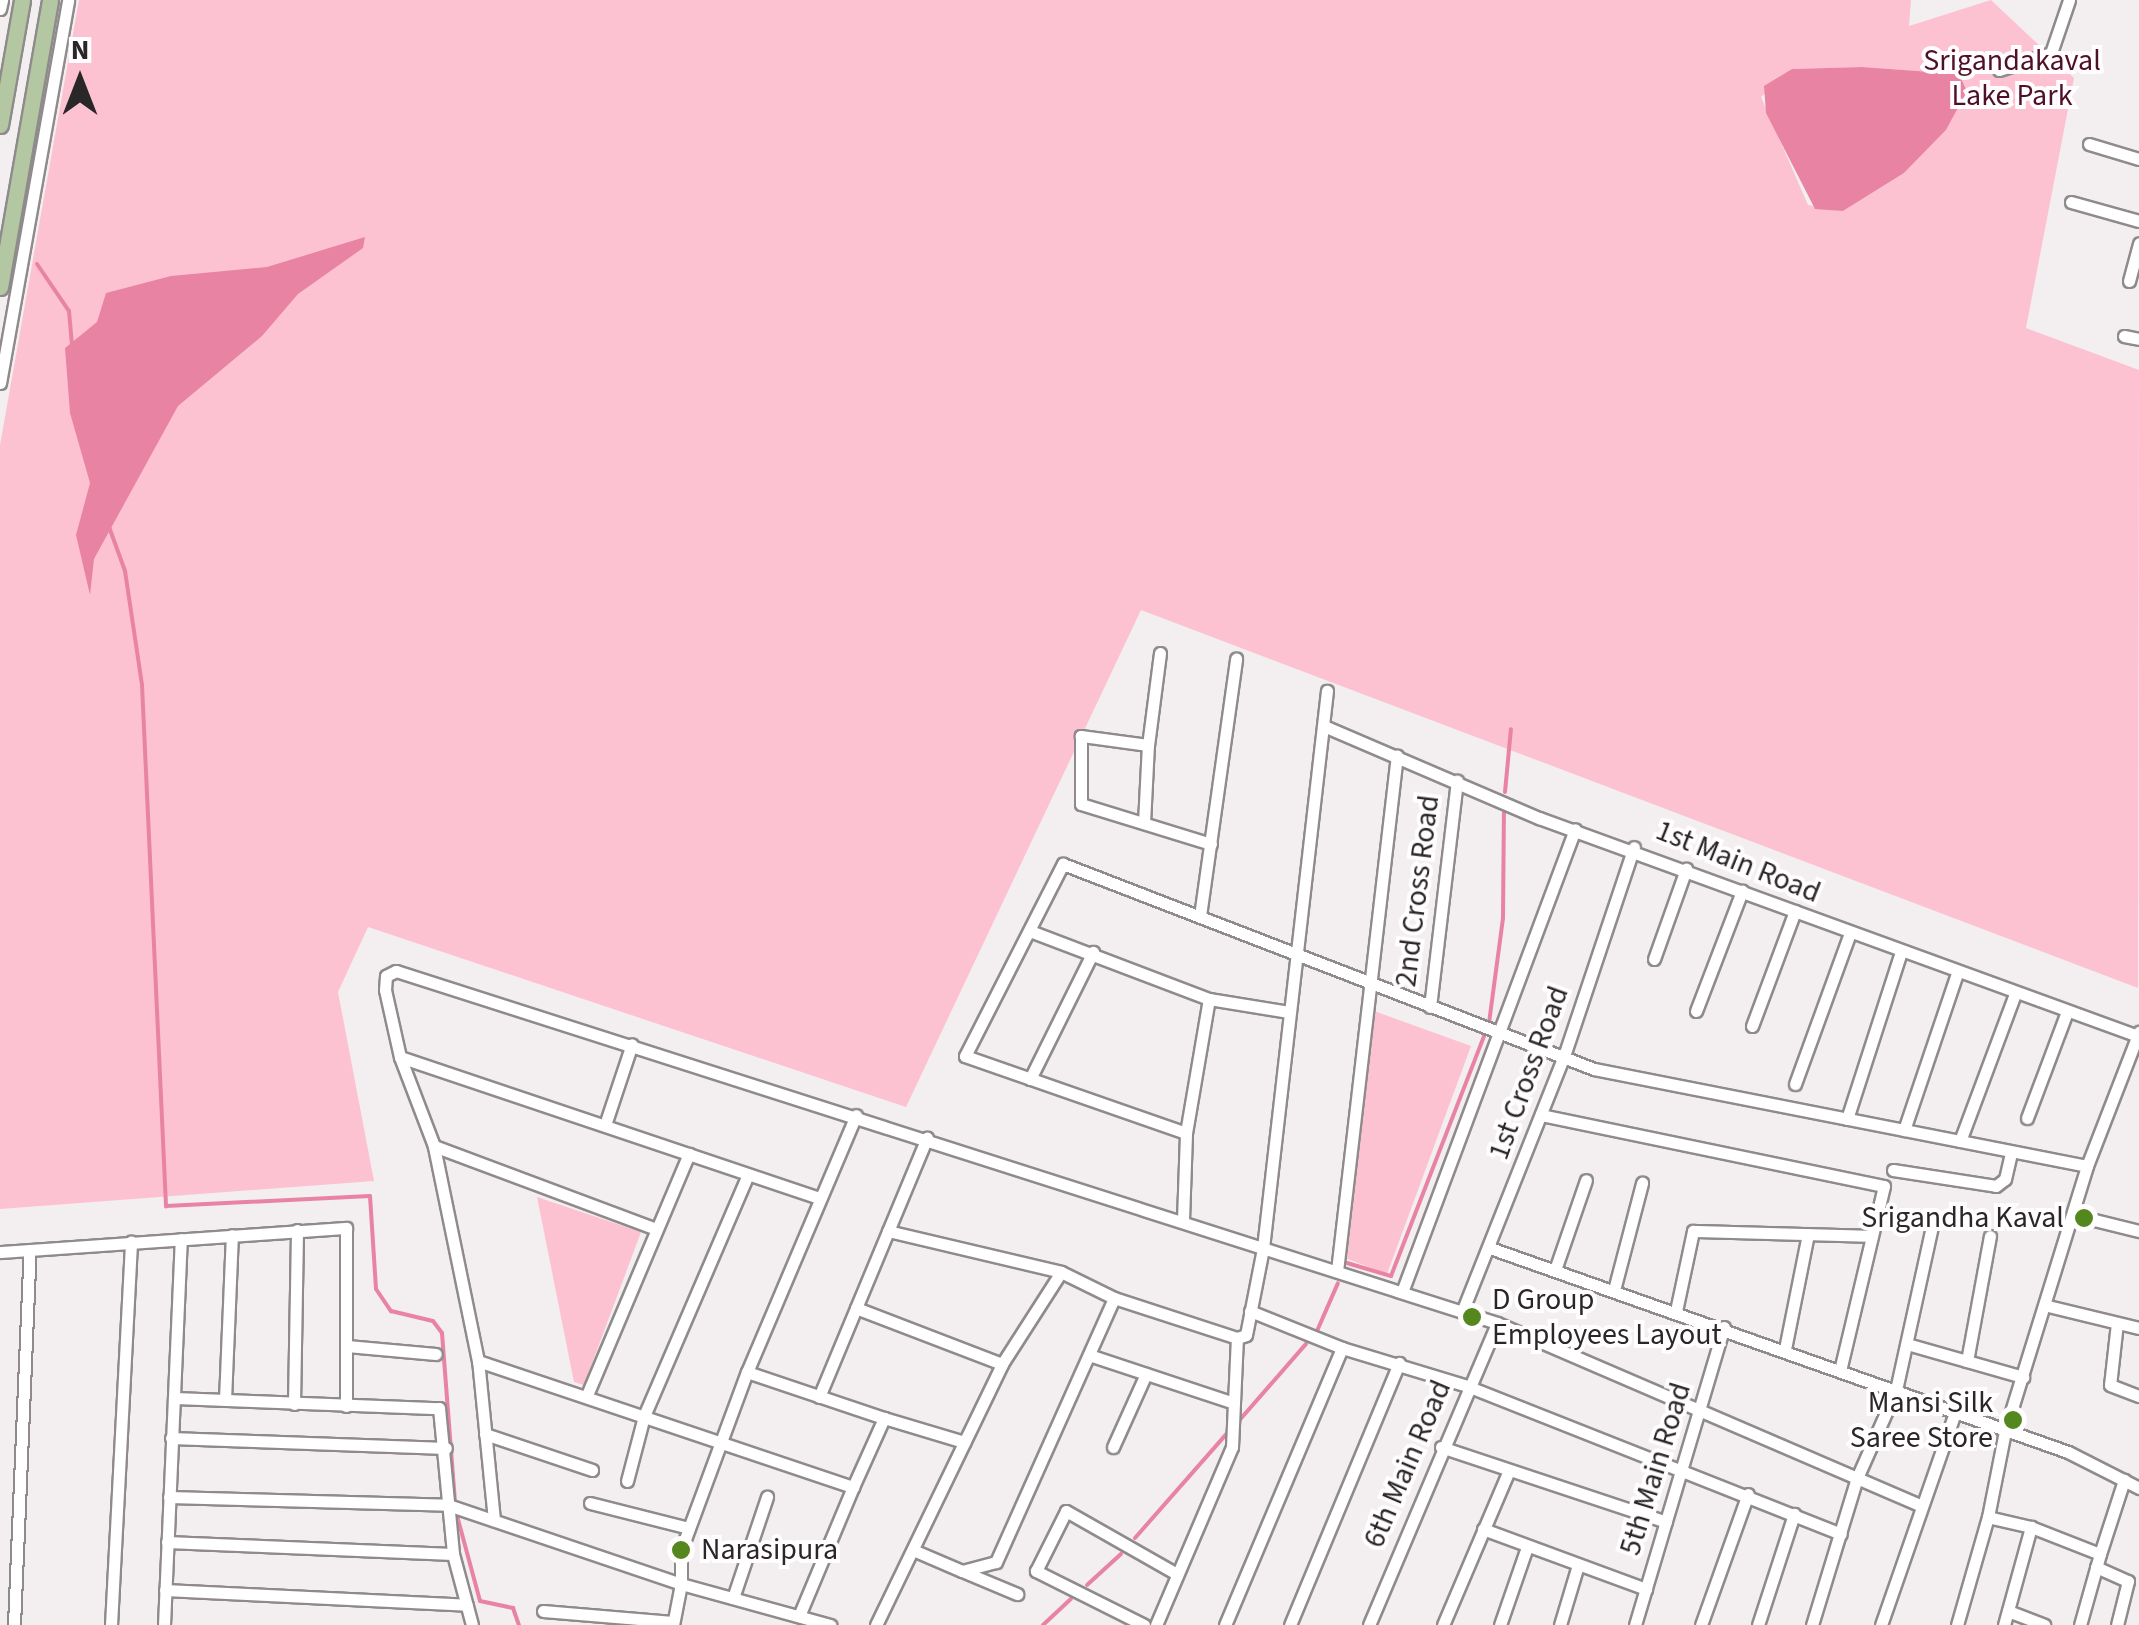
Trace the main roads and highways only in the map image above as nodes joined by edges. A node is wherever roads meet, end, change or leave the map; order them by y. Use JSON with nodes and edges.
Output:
{"nodes":[{"id":1,"x":22,"y":0,"type":"edge"},
{"id":2,"x":50,"y":0,"type":"edge"},
{"id":3,"x":0,"y":125,"type":"edge"},
{"id":4,"x":0,"y":287,"type":"edge"}],
"edges":[{"from":1,"to":3,"type":"main road"},
{"from":2,"to":4,"type":"main road"}]}
